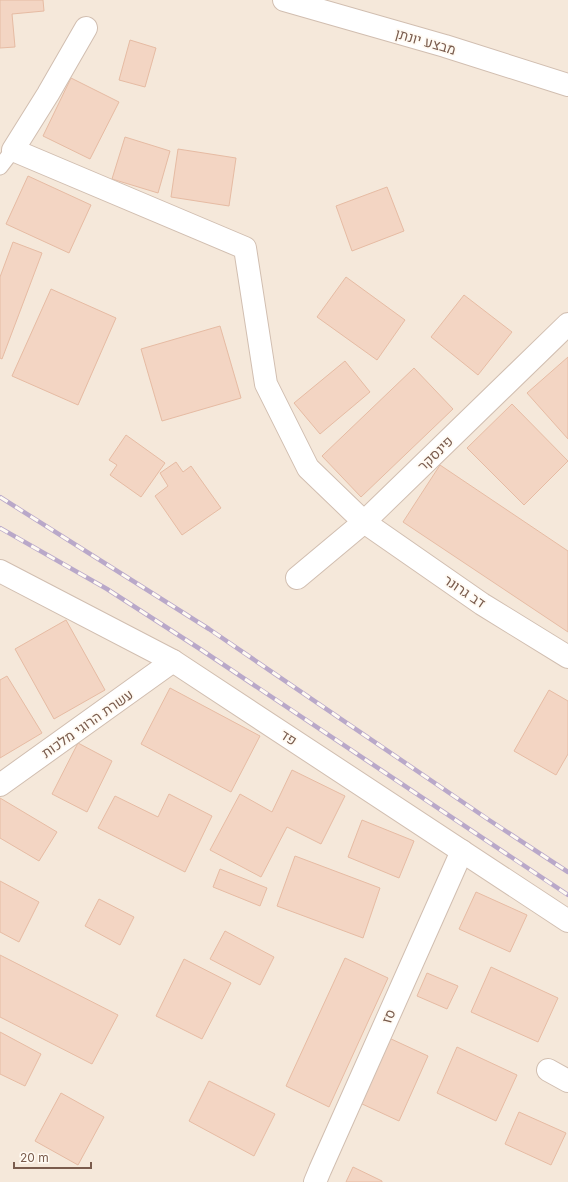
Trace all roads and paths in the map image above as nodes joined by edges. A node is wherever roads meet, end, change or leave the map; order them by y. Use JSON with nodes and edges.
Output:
{"nodes":[{"id":1,"x":284,"y":0,"type":"edge"},
{"id":2,"x":86,"y":28,"type":"dead end"},
{"id":3,"x":568,"y":85,"type":"edge"},
{"id":4,"x":6,"y":154,"type":"edge"},
{"id":5,"x":0,"y":167,"type":"edge"},
{"id":6,"x":568,"y":324,"type":"edge"},
{"id":7,"x":364,"y":522,"type":"junction"},
{"id":8,"x":0,"y":571,"type":"edge"},
{"id":9,"x":297,"y":578,"type":"dead end"},
{"id":10,"x":568,"y":657,"type":"edge"},
{"id":11,"x":173,"y":661,"type":"junction"},
{"id":12,"x":0,"y":785,"type":"edge"},
{"id":13,"x":462,"y":851,"type":"junction"},
{"id":14,"x":568,"y":921,"type":"edge"},
{"id":15,"x":548,"y":1070,"type":"dead end"},
{"id":16,"x":568,"y":1081,"type":"edge"},
{"id":17,"x":318,"y":1176,"type":"edge"},
{"id":18,"x":297,"y":1182,"type":"edge"}],
"edges":[{"from":1,"to":3,"type":"street","name":"מבצע יונתן"},
{"from":2,"to":4,"type":"street"},
{"from":4,"to":5,"type":"lane"},
{"from":4,"to":7,"type":"street","name":"דב גרונר"},
{"from":6,"to":7,"type":"street","name":"פינסקר"},
{"from":7,"to":9,"type":"street","name":"פינסקר"},
{"from":7,"to":10,"type":"street","name":"דב גרונר"},
{"from":8,"to":11,"type":"street","name":"פד"},
{"from":11,"to":12,"type":"street","name":"עשרת הרוגי מלכות"},
{"from":11,"to":13,"type":"street","name":"פד"},
{"from":13,"to":14,"type":"street","name":"פד"},
{"from":13,"to":17,"type":"street","name":"סז"},
{"from":15,"to":16,"type":"street"},
{"from":17,"to":18,"type":"street"}]}
